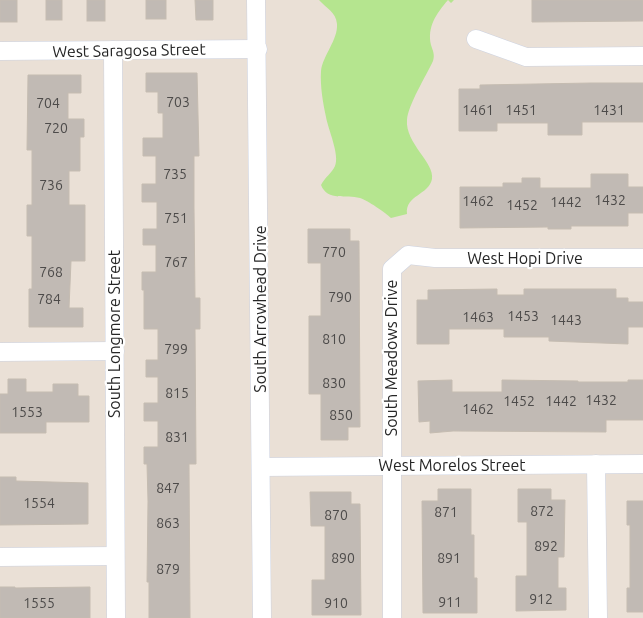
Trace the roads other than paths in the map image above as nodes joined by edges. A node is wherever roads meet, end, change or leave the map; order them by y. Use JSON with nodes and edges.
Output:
{"nodes":[{"id":1,"x":256,"y":0,"type":"edge"},
{"id":2,"x":476,"y":39,"type":"dead end"},
{"id":3,"x":258,"y":49,"type":"junction"},
{"id":4,"x":113,"y":50,"type":"junction"},
{"id":5,"x":0,"y":51,"type":"edge"},
{"id":6,"x":643,"y":56,"type":"edge"},
{"id":7,"x":408,"y":255,"type":"joint"},
{"id":8,"x":643,"y":258,"type":"edge"},
{"id":9,"x":115,"y":351,"type":"junction"},
{"id":10,"x":0,"y":352,"type":"edge"},
{"id":11,"x":596,"y":464,"type":"junction"},
{"id":12,"x":643,"y":464,"type":"edge"},
{"id":13,"x":391,"y":466,"type":"junction"},
{"id":14,"x":261,"y":467,"type":"junction"},
{"id":15,"x":115,"y":556,"type":"junction"},
{"id":16,"x":0,"y":557,"type":"edge"},
{"id":17,"x":116,"y":618,"type":"edge"},
{"id":18,"x":262,"y":618,"type":"edge"},
{"id":19,"x":392,"y":618,"type":"edge"},
{"id":20,"x":598,"y":618,"type":"edge"}],
"edges":[{"from":1,"to":3,"type":"street","name":"South Arrowhead Drive"},
{"from":2,"to":6,"type":"street"},
{"from":3,"to":4,"type":"street","name":"West Saragosa Street"},
{"from":3,"to":14,"type":"street","name":"South Arrowhead Drive"},
{"from":4,"to":5,"type":"street","name":"West Saragosa Street"},
{"from":4,"to":9,"type":"street","name":"South Longmore Street"},
{"from":7,"to":8,"type":"street","name":"West Hopi Drive"},
{"from":7,"to":13,"type":"street","name":"South Meadows Drive"},
{"from":9,"to":10,"type":"street"},
{"from":9,"to":15,"type":"street","name":"South Longmore Street"},
{"from":11,"to":12,"type":"street","name":"West Morelos Street"},
{"from":11,"to":13,"type":"street","name":"West Morelos Street"},
{"from":11,"to":20,"type":"street"},
{"from":13,"to":14,"type":"street","name":"West Morelos Street"},
{"from":13,"to":19,"type":"street","name":"South Meadows Drive"},
{"from":14,"to":18,"type":"street","name":"South Arrowhead Drive"},
{"from":15,"to":16,"type":"street"},
{"from":15,"to":17,"type":"street","name":"South Longmore Street"}]}
